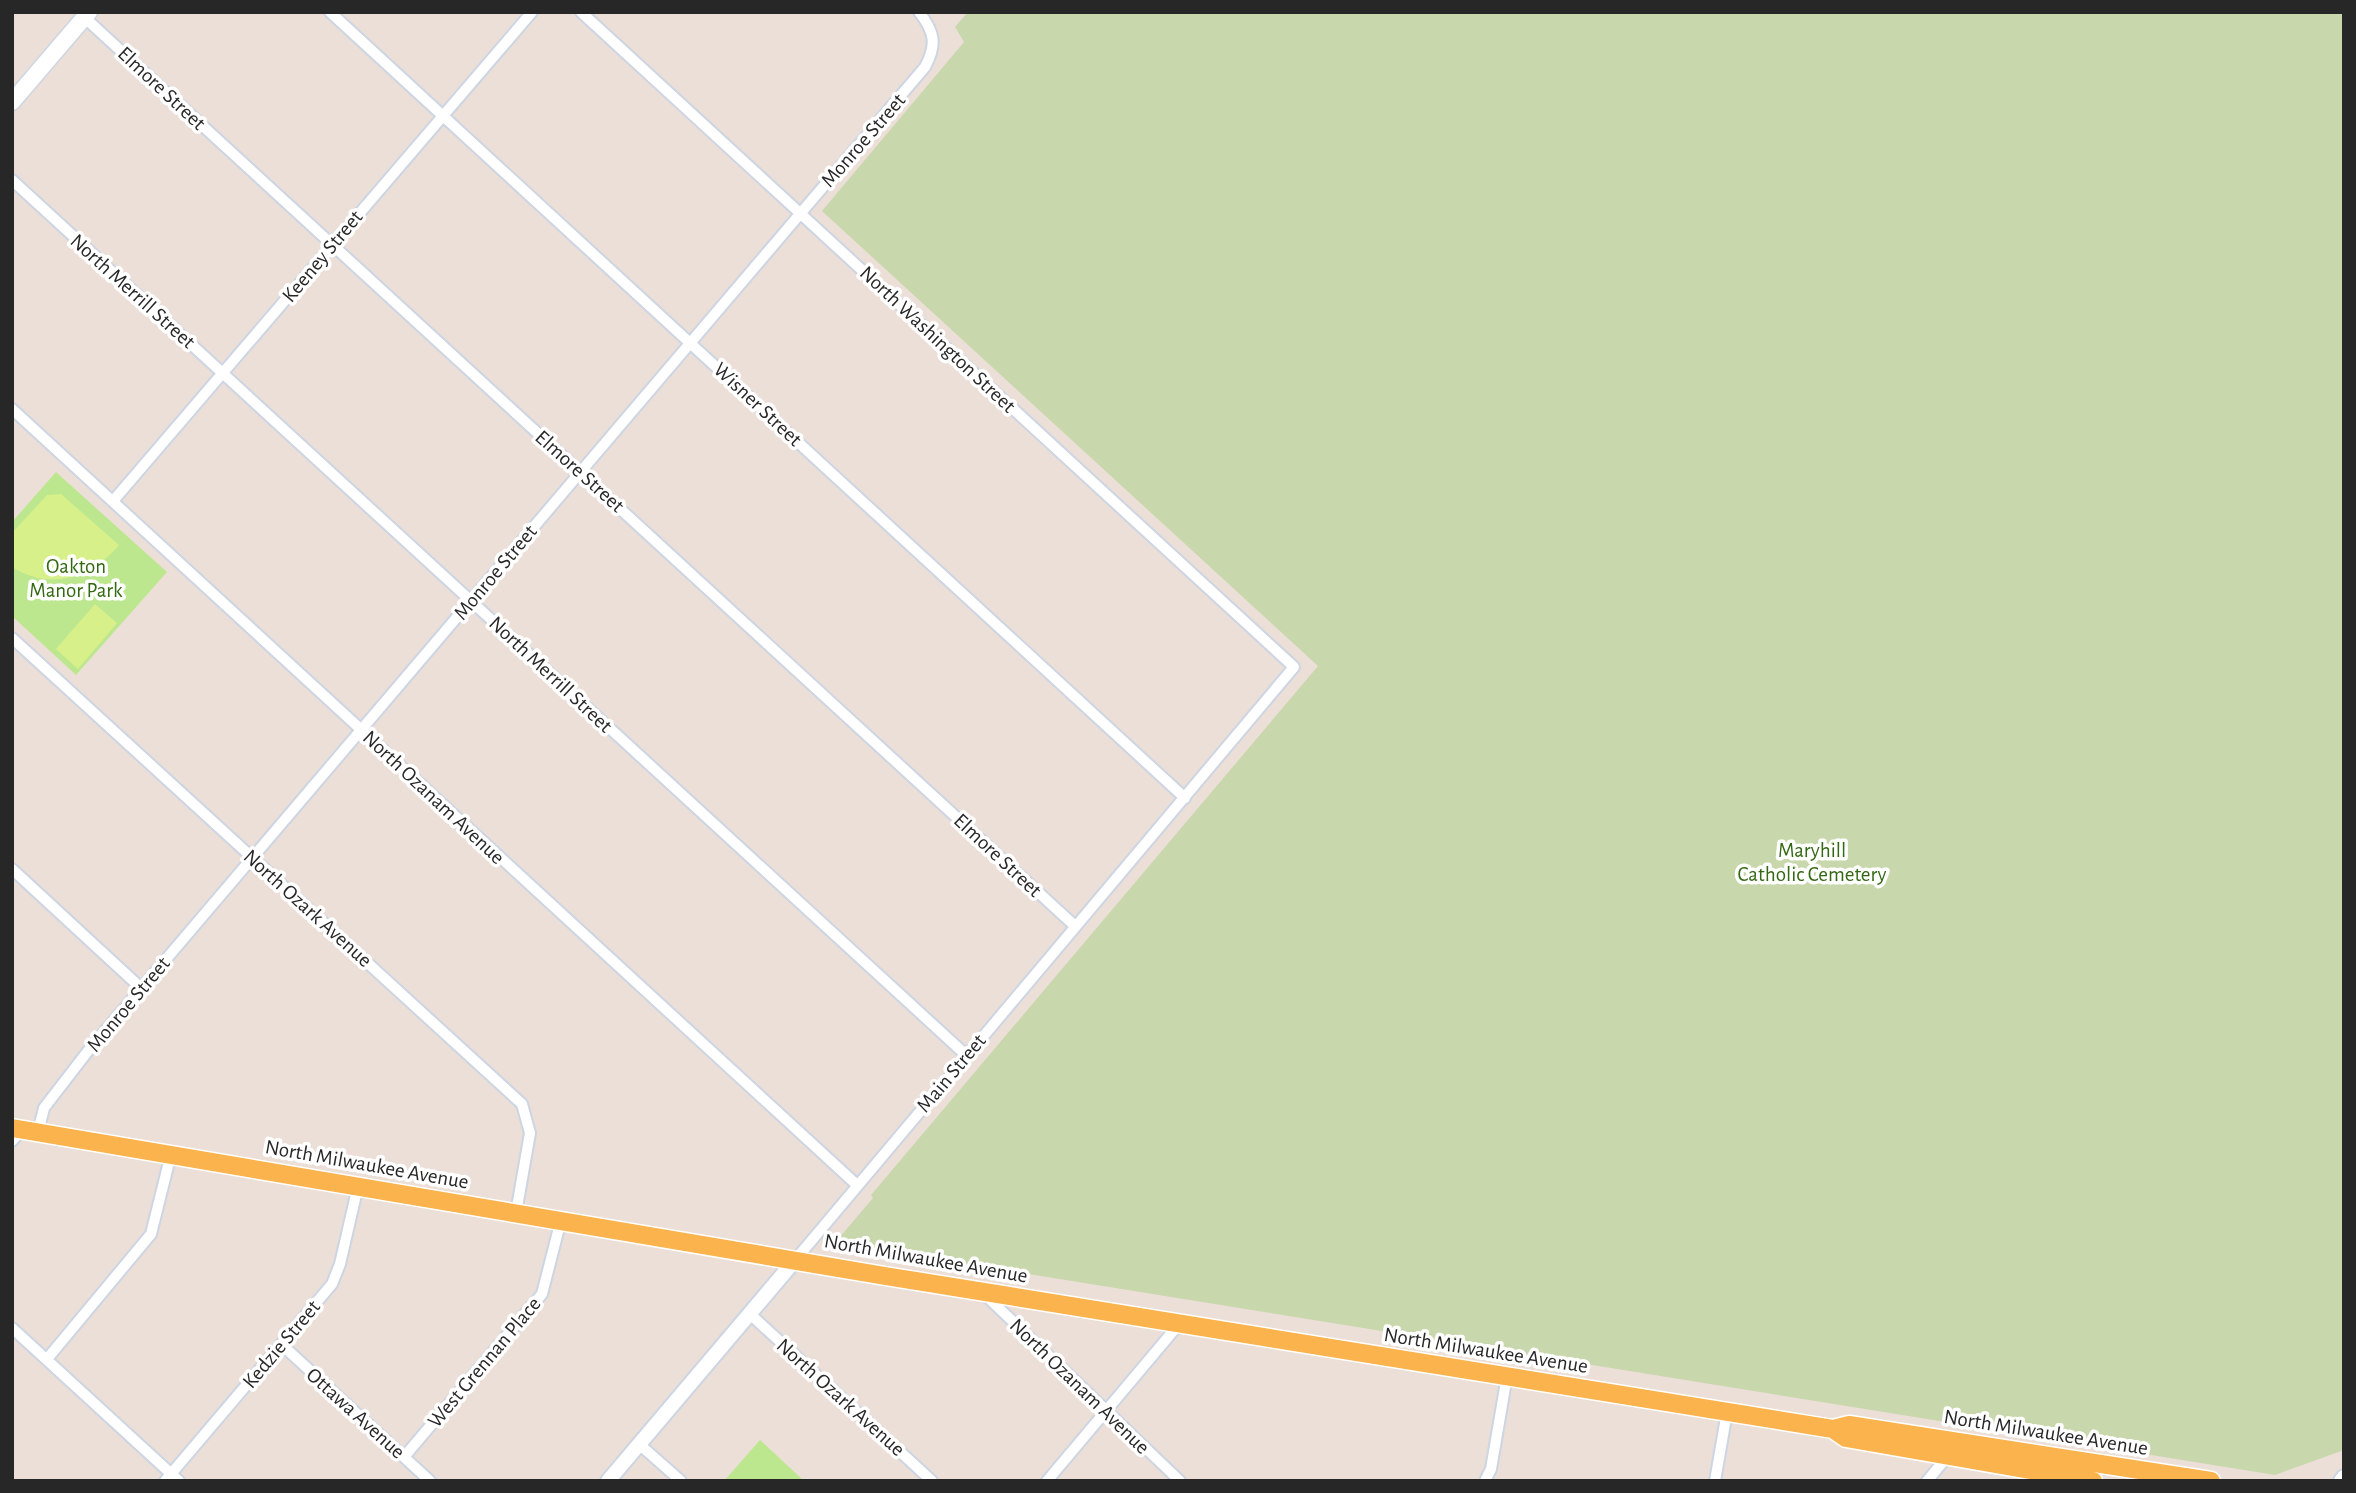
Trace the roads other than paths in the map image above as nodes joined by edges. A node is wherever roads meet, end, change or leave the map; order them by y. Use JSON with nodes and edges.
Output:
{"nodes":[{"id":1,"x":330,"y":12,"type":"edge"},
{"id":2,"x":532,"y":12,"type":"edge"},
{"id":3,"x":581,"y":12,"type":"edge"},
{"id":4,"x":919,"y":12,"type":"edge"},
{"id":5,"x":87,"y":15,"type":"edge"},
{"id":6,"x":12,"y":102,"type":"edge"},
{"id":7,"x":441,"y":115,"type":"junction"},
{"id":8,"x":12,"y":180,"type":"edge"},
{"id":9,"x":800,"y":213,"type":"junction"},
{"id":10,"x":332,"y":244,"type":"junction"},
{"id":11,"x":690,"y":342,"type":"junction"},
{"id":12,"x":223,"y":373,"type":"junction"},
{"id":13,"x":12,"y":409,"type":"edge"},
{"id":14,"x":580,"y":471,"type":"junction"},
{"id":15,"x":113,"y":501,"type":"junction"},
{"id":16,"x":471,"y":600,"type":"junction"},
{"id":17,"x":12,"y":638,"type":"edge"},
{"id":18,"x":1294,"y":667,"type":"joint"},
{"id":19,"x":361,"y":730,"type":"junction"},
{"id":20,"x":1185,"y":798,"type":"junction"},
{"id":21,"x":253,"y":857,"type":"junction"},
{"id":22,"x":12,"y":869,"type":"edge"},
{"id":23,"x":1075,"y":926,"type":"junction"},
{"id":24,"x":141,"y":988,"type":"junction"},
{"id":25,"x":966,"y":1055,"type":"junction"},
{"id":26,"x":21,"y":1133,"type":"edge"},
{"id":27,"x":171,"y":1154,"type":"junction"},
{"id":28,"x":857,"y":1185,"type":"junction"},
{"id":29,"x":358,"y":1186,"type":"junction"},
{"id":30,"x":516,"y":1213,"type":"junction"},
{"id":31,"x":561,"y":1220,"type":"junction"},
{"id":32,"x":796,"y":1259,"type":"junction"},
{"id":33,"x":981,"y":1291,"type":"junction"},
{"id":34,"x":750,"y":1314,"type":"junction"},
{"id":35,"x":1180,"y":1323,"type":"junction"},
{"id":36,"x":12,"y":1328,"type":"edge"},
{"id":37,"x":281,"y":1345,"type":"junction"},
{"id":38,"x":47,"y":1359,"type":"junction"},
{"id":39,"x":1507,"y":1376,"type":"junction"},
{"id":40,"x":1106,"y":1412,"type":"junction"},
{"id":41,"x":1727,"y":1412,"type":"junction"},
{"id":42,"x":1833,"y":1429,"type":"junction"},
{"id":43,"x":639,"y":1444,"type":"junction"},
{"id":44,"x":1948,"y":1456,"type":"junction"},
{"id":45,"x":404,"y":1457,"type":"junction"},
{"id":46,"x":172,"y":1478,"type":"edge"},
{"id":47,"x":430,"y":1481,"type":"edge"},
{"id":48,"x":608,"y":1481,"type":"edge"},
{"id":49,"x":681,"y":1481,"type":"edge"},
{"id":50,"x":932,"y":1481,"type":"edge"},
{"id":51,"x":1047,"y":1481,"type":"edge"},
{"id":52,"x":1181,"y":1481,"type":"edge"},
{"id":53,"x":1485,"y":1481,"type":"edge"},
{"id":54,"x":1715,"y":1481,"type":"edge"},
{"id":55,"x":1927,"y":1481,"type":"edge"},
{"id":56,"x":2093,"y":1481,"type":"edge"},
{"id":57,"x":2211,"y":1481,"type":"edge"}],
"edges":[{"from":1,"to":7,"type":"street","name":"Wisner Street"},
{"from":2,"to":7,"type":"street","name":"Keeney Street"},
{"from":3,"to":9,"type":"street","name":"North Washington Street"},
{"from":4,"to":9,"type":"street","name":"Monroe Street"},
{"from":5,"to":6,"type":"main road"},
{"from":5,"to":10,"type":"street","name":"Elmore Street"},
{"from":7,"to":10,"type":"street","name":"Keeney Street"},
{"from":7,"to":11,"type":"street","name":"Wisner Street"},
{"from":8,"to":12,"type":"street","name":"North Merrill Street"},
{"from":9,"to":11,"type":"street","name":"Monroe Street"},
{"from":9,"to":18,"type":"street","name":"North Washington Street"},
{"from":10,"to":12,"type":"street","name":"Keeney Street"},
{"from":10,"to":14,"type":"street","name":"Elmore Street"},
{"from":11,"to":14,"type":"street","name":"Monroe Street"},
{"from":11,"to":20,"type":"street","name":"Wisner Street"},
{"from":12,"to":15,"type":"street","name":"Keeney Street"},
{"from":12,"to":16,"type":"street","name":"North Merrill Street"},
{"from":13,"to":15,"type":"street","name":"North Ozanam Avenue"},
{"from":14,"to":16,"type":"street","name":"Monroe Street"},
{"from":14,"to":23,"type":"street","name":"Elmore Street"},
{"from":15,"to":19,"type":"street","name":"North Ozanam Avenue"},
{"from":16,"to":19,"type":"street","name":"Monroe Street"},
{"from":16,"to":25,"type":"street","name":"North Merrill Street"},
{"from":17,"to":21,"type":"street","name":"North Ozark Avenue"},
{"from":18,"to":20,"type":"street","name":"Main Street"},
{"from":19,"to":21,"type":"street","name":"Monroe Street"},
{"from":19,"to":28,"type":"street","name":"North Ozanam Avenue"},
{"from":20,"to":23,"type":"street","name":"Main Street"},
{"from":21,"to":24,"type":"street","name":"Monroe Street"},
{"from":21,"to":30,"type":"street","name":"North Ozark Avenue"},
{"from":22,"to":24,"type":"street"},
{"from":23,"to":25,"type":"street","name":"Main Street"},
{"from":24,"to":26,"type":"street","name":"Monroe Street"},
{"from":25,"to":28,"type":"street","name":"Main Street"},
{"from":26,"to":27,"type":"main road","name":"North Milwaukee Avenue"},
{"from":27,"to":29,"type":"main road","name":"North Milwaukee Avenue"},
{"from":27,"to":38,"type":"street"},
{"from":28,"to":32,"type":"street","name":"Main Street"},
{"from":29,"to":30,"type":"main road","name":"North Milwaukee Avenue"},
{"from":29,"to":37,"type":"street","name":"Kedzie Street"},
{"from":30,"to":31,"type":"main road","name":"North Milwaukee Avenue"},
{"from":31,"to":32,"type":"main road","name":"North Milwaukee Avenue"},
{"from":31,"to":45,"type":"street","name":"West Grennan Place"},
{"from":32,"to":33,"type":"main road","name":"North Milwaukee Avenue"},
{"from":32,"to":34,"type":"street","name":"Main Street"},
{"from":33,"to":35,"type":"main road","name":"North Milwaukee Avenue"},
{"from":33,"to":40,"type":"street","name":"North Ozanam Avenue"},
{"from":34,"to":43,"type":"street","name":"Main Street"},
{"from":34,"to":50,"type":"street","name":"North Ozark Avenue"},
{"from":35,"to":39,"type":"main road","name":"North Milwaukee Avenue"},
{"from":35,"to":40,"type":"street"},
{"from":36,"to":38,"type":"street"},
{"from":37,"to":45,"type":"street","name":"Ottawa Avenue"},
{"from":37,"to":46,"type":"street","name":"Kedzie Street"},
{"from":38,"to":46,"type":"street"},
{"from":39,"to":41,"type":"main road","name":"North Milwaukee Avenue"},
{"from":39,"to":53,"type":"street"},
{"from":40,"to":51,"type":"street"},
{"from":40,"to":52,"type":"street","name":"North Ozanam Avenue"},
{"from":41,"to":42,"type":"main road","name":"North Milwaukee Avenue"},
{"from":41,"to":54,"type":"street"},
{"from":42,"to":44,"type":"main road","name":"North Milwaukee Avenue"},
{"from":42,"to":57,"type":"main road","name":"North Milwaukee Avenue"},
{"from":43,"to":48,"type":"street","name":"Main Street"},
{"from":43,"to":49,"type":"street"},
{"from":44,"to":55,"type":"street"},
{"from":44,"to":56,"type":"main road","name":"North Milwaukee Avenue"},
{"from":45,"to":47,"type":"street","name":"Ottawa Avenue"}]}
